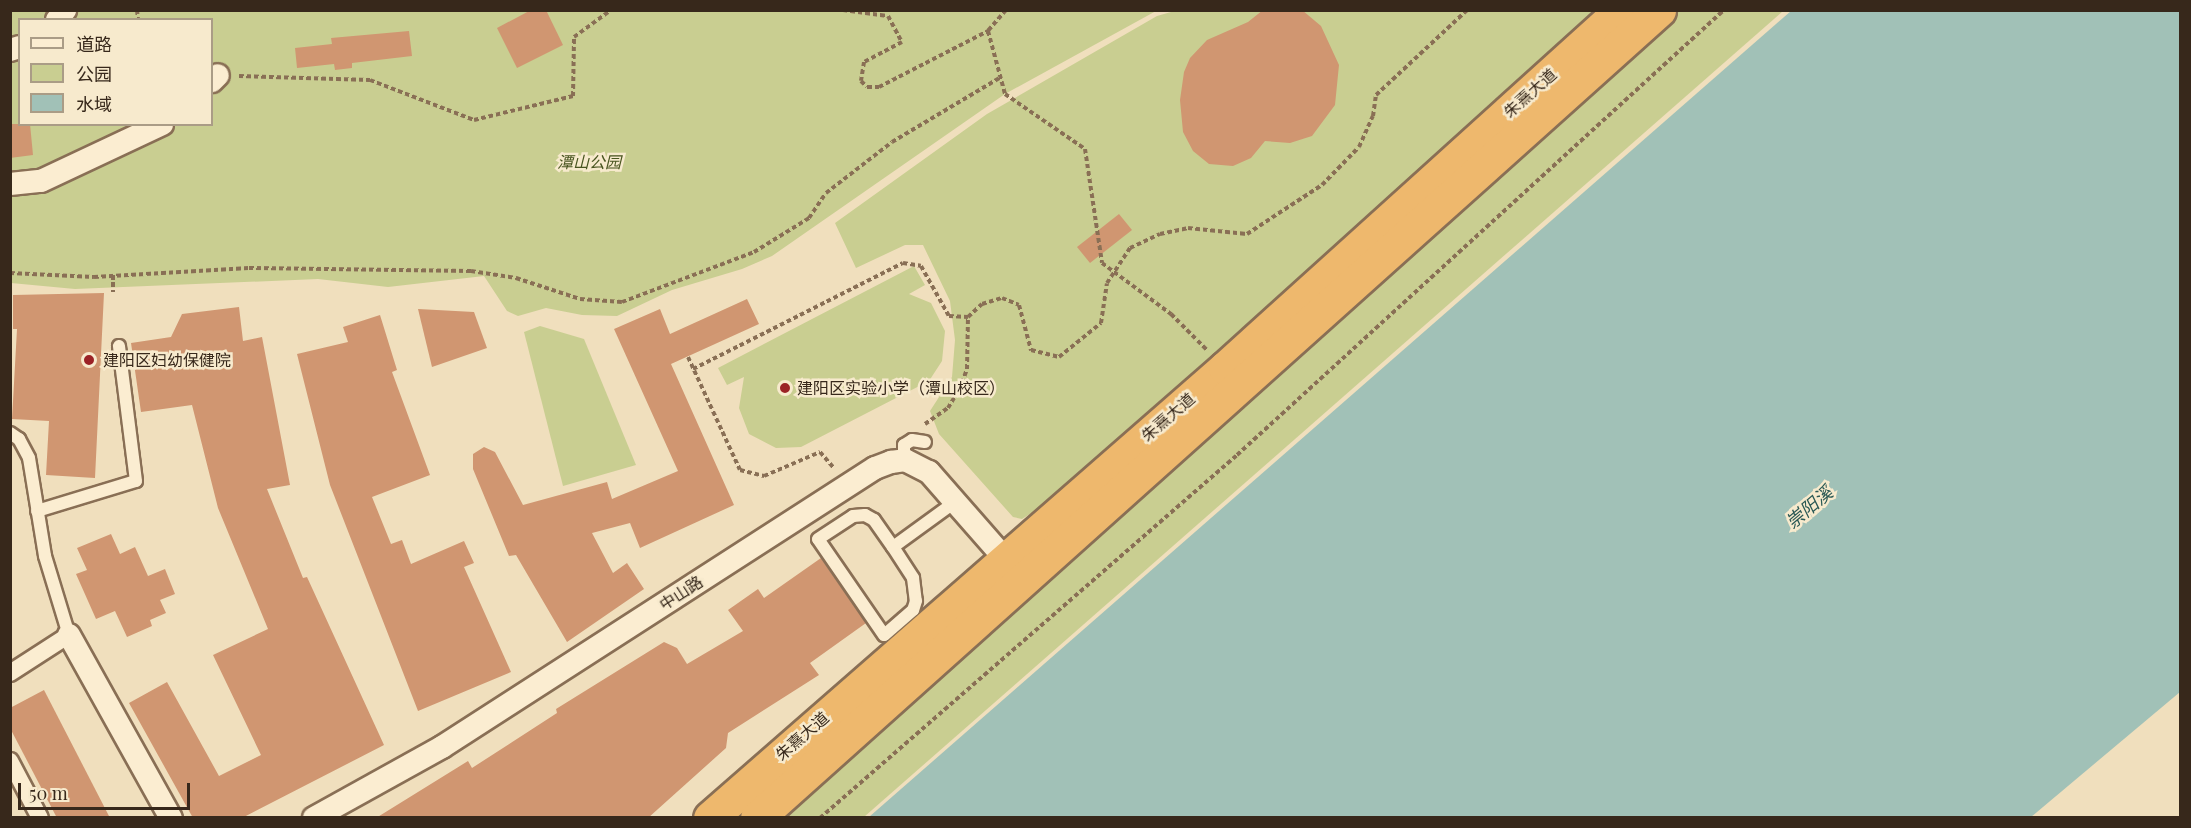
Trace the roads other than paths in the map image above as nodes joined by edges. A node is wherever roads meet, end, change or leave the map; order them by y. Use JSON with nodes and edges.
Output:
{"nodes":[{"id":1,"x":1621,"y":10,"type":"edge"},
{"id":2,"x":1659,"y":10,"type":"edge"},
{"id":3,"x":158,"y":126,"type":"edge"},
{"id":4,"x":10,"y":184,"type":"edge"},
{"id":5,"x":119,"y":346,"type":"dead end"},
{"id":6,"x":10,"y":433,"type":"edge"},
{"id":7,"x":925,"y":442,"type":"dead end"},
{"id":8,"x":918,"y":464,"type":"junction"},
{"id":9,"x":955,"y":502,"type":"junction"},
{"id":10,"x":37,"y":511,"type":"junction"},
{"id":11,"x":893,"y":547,"type":"junction"},
{"id":12,"x":1014,"y":568,"type":"junction"},
{"id":13,"x":69,"y":635,"type":"junction"},
{"id":14,"x":10,"y":673,"type":"edge"},
{"id":15,"x":10,"y":761,"type":"edge"},
{"id":16,"x":40,"y":818,"type":"edge"},
{"id":17,"x":171,"y":818,"type":"edge"},
{"id":18,"x":314,"y":818,"type":"edge"},
{"id":19,"x":710,"y":818,"type":"edge"},
{"id":20,"x":757,"y":818,"type":"edge"}],
"edges":[{"from":1,"to":12,"type":"highway","name":"朱熹大道"},
{"from":2,"to":12,"type":"highway","name":"朱熹大道"},
{"from":3,"to":4,"type":"street"},
{"from":5,"to":10,"type":"lane"},
{"from":6,"to":10,"type":"lane"},
{"from":7,"to":8,"type":"lane"},
{"from":8,"to":9,"type":"street"},
{"from":8,"to":18,"type":"street","name":"中山路"},
{"from":9,"to":11,"type":"lane"},
{"from":9,"to":12,"type":"street"},
{"from":10,"to":13,"type":"lane"},
{"from":11,"to":11,"type":"lane"},
{"from":12,"to":19,"type":"highway","name":"朱熹大道"},
{"from":12,"to":20,"type":"highway","name":"朱熹大道"},
{"from":13,"to":14,"type":"street"},
{"from":13,"to":17,"type":"street"},
{"from":15,"to":16,"type":"street"}]}
